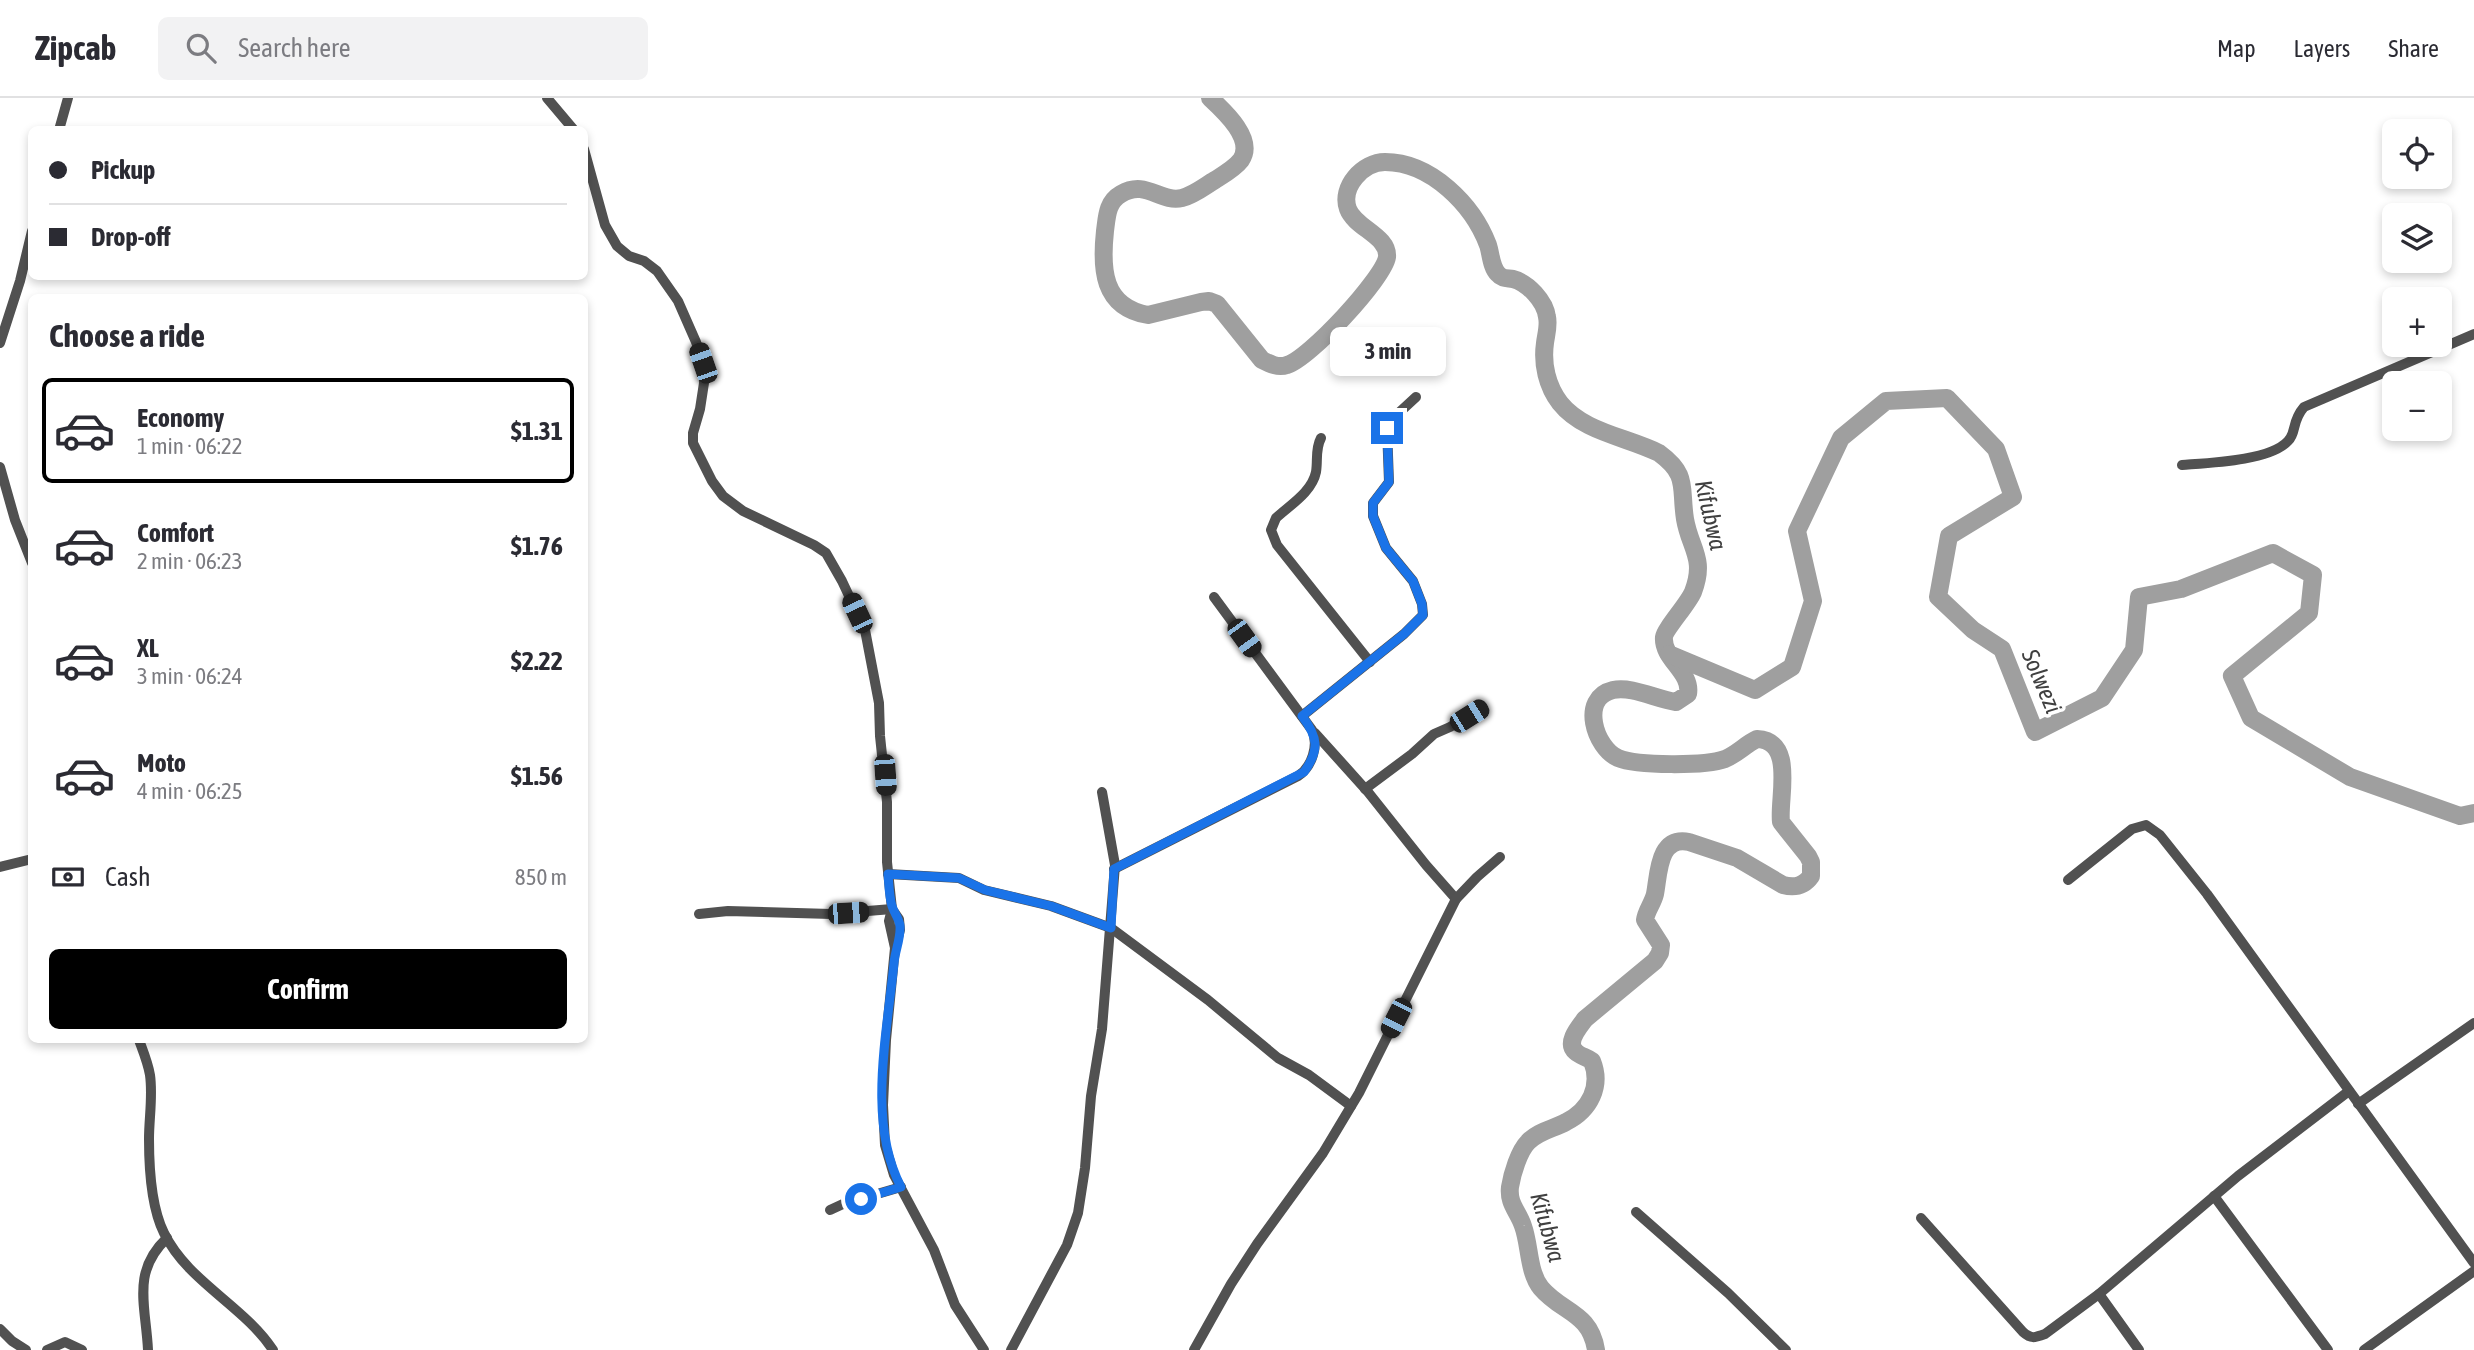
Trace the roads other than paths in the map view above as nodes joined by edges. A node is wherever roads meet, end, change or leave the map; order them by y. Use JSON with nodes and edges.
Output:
{"nodes":[{"id":1,"x":68,"y":98,"type":"edge"},
{"id":2,"x":547,"y":98,"type":"edge"},
{"id":3,"x":59,"y":126,"type":"edge"},
{"id":4,"x":571,"y":126,"type":"edge"},
{"id":5,"x":588,"y":163,"type":"edge"},
{"id":6,"x":28,"y":248,"type":"edge"},
{"id":7,"x":2474,"y":334,"type":"edge"},
{"id":8,"x":0,"y":344,"type":"edge"},
{"id":9,"x":1416,"y":397,"type":"dead end"},
{"id":10,"x":1321,"y":438,"type":"dead end"},
{"id":11,"x":2182,"y":465,"type":"dead end"},
{"id":12,"x":0,"y":467,"type":"edge"},
{"id":13,"x":28,"y":553,"type":"edge"},
{"id":14,"x":1214,"y":597,"type":"dead end"},
{"id":15,"x":1370,"y":662,"type":"junction"},
{"id":16,"x":1482,"y":708,"type":"dead end"},
{"id":17,"x":1302,"y":716,"type":"junction"},
{"id":18,"x":1312,"y":730,"type":"junction"},
{"id":19,"x":1365,"y":789,"type":"junction"},
{"id":20,"x":1102,"y":792,"type":"dead end"},
{"id":21,"x":1500,"y":858,"type":"dead end"},
{"id":22,"x":28,"y":860,"type":"edge"},
{"id":23,"x":0,"y":867,"type":"edge"},
{"id":24,"x":1114,"y":869,"type":"junction"},
{"id":25,"x":888,"y":874,"type":"junction"},
{"id":26,"x":2068,"y":880,"type":"dead end"},
{"id":27,"x":1456,"y":899,"type":"junction"},
{"id":28,"x":892,"y":909,"type":"junction"},
{"id":29,"x":699,"y":914,"type":"dead end"},
{"id":30,"x":1111,"y":928,"type":"junction"},
{"id":31,"x":2474,"y":1023,"type":"edge"},
{"id":32,"x":140,"y":1043,"type":"edge"},
{"id":33,"x":2349,"y":1091,"type":"junction"},
{"id":34,"x":2358,"y":1104,"type":"junction"},
{"id":35,"x":1351,"y":1106,"type":"junction"},
{"id":36,"x":901,"y":1187,"type":"junction"},
{"id":37,"x":2214,"y":1196,"type":"junction"},
{"id":38,"x":830,"y":1210,"type":"dead end"},
{"id":39,"x":1636,"y":1212,"type":"dead end"},
{"id":40,"x":1922,"y":1217,"type":"dead end"},
{"id":41,"x":167,"y":1238,"type":"junction"},
{"id":42,"x":2474,"y":1264,"type":"edge"},
{"id":43,"x":2474,"y":1271,"type":"edge"},
{"id":44,"x":2099,"y":1294,"type":"junction"},
{"id":45,"x":0,"y":1329,"type":"edge"},
{"id":46,"x":26,"y":1350,"type":"edge"},
{"id":47,"x":47,"y":1350,"type":"edge"},
{"id":48,"x":82,"y":1350,"type":"edge"},
{"id":49,"x":148,"y":1350,"type":"edge"},
{"id":50,"x":273,"y":1350,"type":"edge"},
{"id":51,"x":984,"y":1350,"type":"edge"},
{"id":52,"x":1011,"y":1350,"type":"edge"},
{"id":53,"x":1194,"y":1350,"type":"edge"},
{"id":54,"x":1786,"y":1350,"type":"edge"},
{"id":55,"x":2139,"y":1350,"type":"edge"},
{"id":56,"x":2328,"y":1350,"type":"edge"},
{"id":57,"x":2364,"y":1350,"type":"edge"}],
"edges":[{"from":1,"to":3,"type":"street"},
{"from":2,"to":4,"type":"street"},
{"from":5,"to":25,"type":"street"},
{"from":6,"to":8,"type":"street"},
{"from":7,"to":11,"type":"street"},
{"from":9,"to":15,"type":"street"},
{"from":10,"to":15,"type":"street"},
{"from":12,"to":13,"type":"street"},
{"from":14,"to":17,"type":"street"},
{"from":15,"to":17,"type":"street"},
{"from":16,"to":19,"type":"street"},
{"from":17,"to":18,"type":"street"},
{"from":18,"to":19,"type":"street"},
{"from":18,"to":24,"type":"street"},
{"from":19,"to":27,"type":"street"},
{"from":20,"to":24,"type":"street"},
{"from":21,"to":27,"type":"street"},
{"from":22,"to":23,"type":"street"},
{"from":24,"to":30,"type":"street"},
{"from":25,"to":28,"type":"street"},
{"from":25,"to":30,"type":"street"},
{"from":26,"to":33,"type":"street"},
{"from":27,"to":35,"type":"street"},
{"from":28,"to":29,"type":"street"},
{"from":28,"to":36,"type":"street"},
{"from":30,"to":35,"type":"street"},
{"from":30,"to":52,"type":"street"},
{"from":31,"to":34,"type":"street"},
{"from":32,"to":41,"type":"street"},
{"from":33,"to":34,"type":"street"},
{"from":33,"to":37,"type":"street"},
{"from":34,"to":42,"type":"street"},
{"from":35,"to":53,"type":"street"},
{"from":36,"to":38,"type":"street"},
{"from":36,"to":51,"type":"street"},
{"from":37,"to":44,"type":"street"},
{"from":37,"to":56,"type":"street"},
{"from":39,"to":54,"type":"street"},
{"from":40,"to":44,"type":"street"},
{"from":41,"to":49,"type":"street"},
{"from":41,"to":50,"type":"street"},
{"from":43,"to":57,"type":"street"},
{"from":44,"to":55,"type":"street"},
{"from":45,"to":46,"type":"street"},
{"from":47,"to":48,"type":"street"}]}
